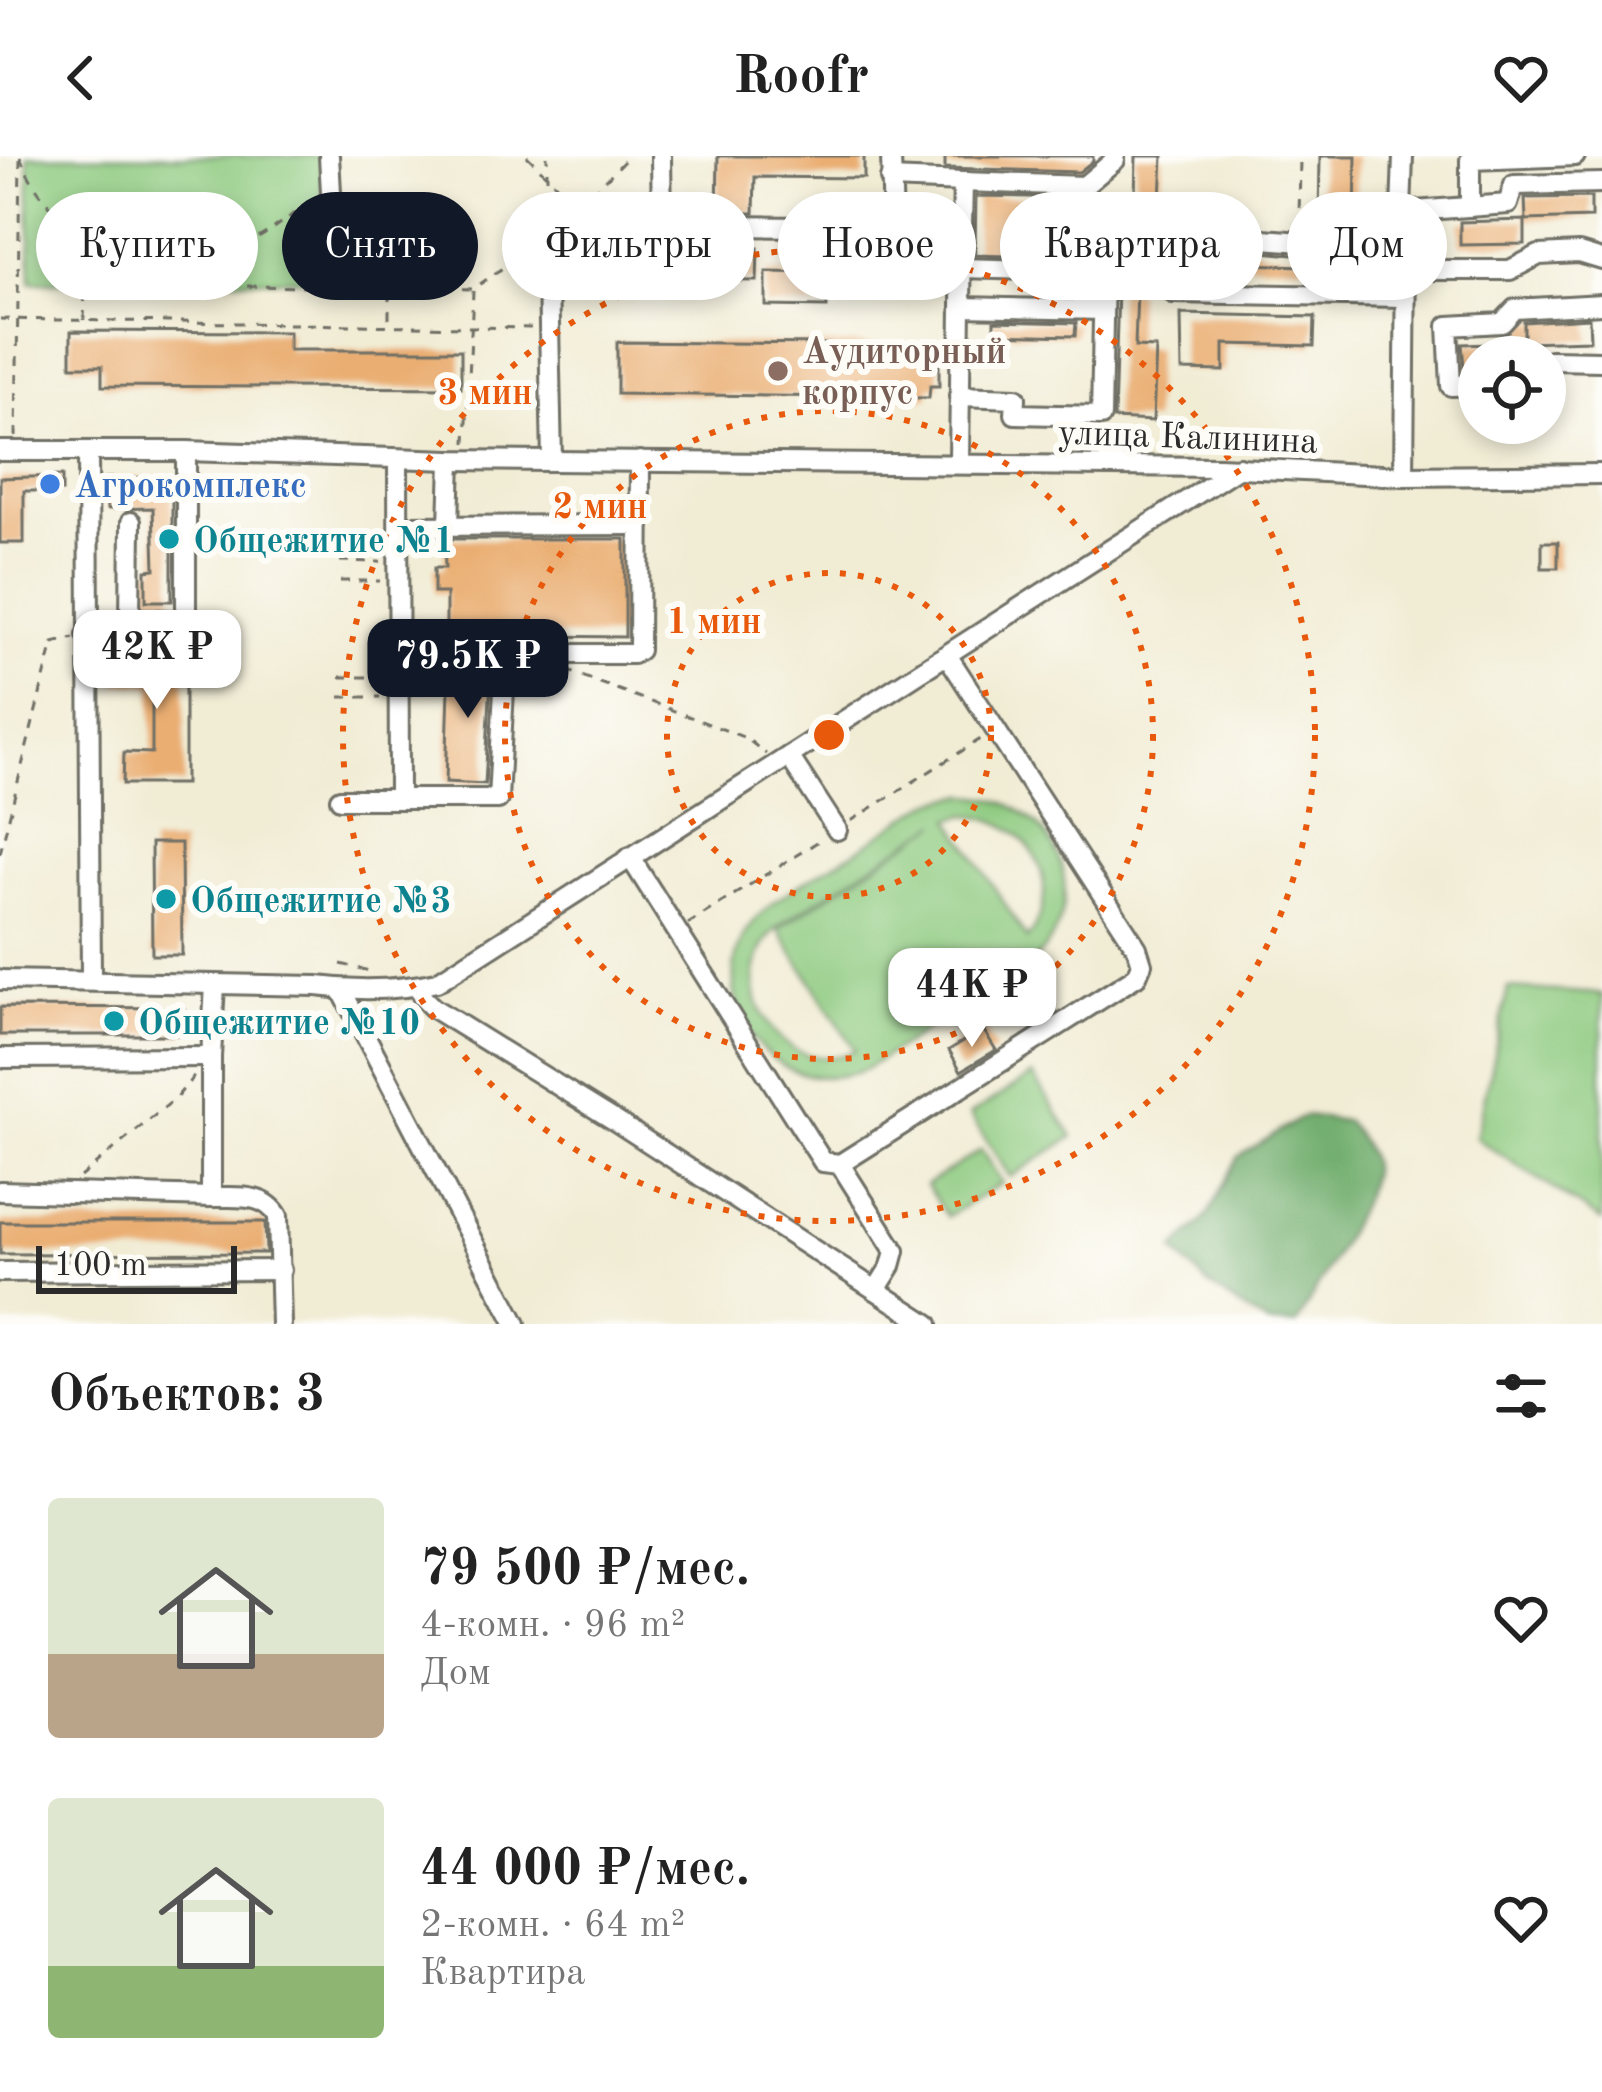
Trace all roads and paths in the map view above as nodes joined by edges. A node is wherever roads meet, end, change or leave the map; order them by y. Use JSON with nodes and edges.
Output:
{"nodes":[{"id":1,"x":20,"y":156,"type":"edge"},
{"id":2,"x":329,"y":156,"type":"edge"},
{"id":3,"x":527,"y":156,"type":"edge"},
{"id":4,"x":548,"y":156,"type":"edge"},
{"id":5,"x":629,"y":156,"type":"edge"},
{"id":6,"x":662,"y":156,"type":"edge"},
{"id":7,"x":891,"y":156,"type":"edge"},
{"id":8,"x":1115,"y":156,"type":"edge"},
{"id":9,"x":1300,"y":156,"type":"edge"},
{"id":10,"x":1403,"y":156,"type":"edge"},
{"id":11,"x":1575,"y":156,"type":"edge"},
{"id":12,"x":547,"y":175,"type":"junction"},
{"id":13,"x":890,"y":179,"type":"junction"},
{"id":14,"x":330,"y":182,"type":"junction"},
{"id":15,"x":963,"y":182,"type":"junction"},
{"id":16,"x":1602,"y":183,"type":"edge"},
{"id":17,"x":40,"y":192,"type":"edge"},
{"id":18,"x":331,"y":192,"type":"edge"},
{"id":19,"x":549,"y":192,"type":"edge"},
{"id":20,"x":564,"y":192,"type":"edge"},
{"id":21,"x":594,"y":192,"type":"edge"},
{"id":22,"x":662,"y":192,"type":"edge"},
{"id":23,"x":891,"y":192,"type":"edge"},
{"id":24,"x":963,"y":192,"type":"edge"},
{"id":25,"x":1300,"y":192,"type":"edge"},
{"id":26,"x":1402,"y":192,"type":"edge"},
{"id":27,"x":1470,"y":207,"type":"junction"},
{"id":28,"x":1447,"y":209,"type":"edge"},
{"id":29,"x":258,"y":238,"type":"edge"},
{"id":30,"x":1263,"y":239,"type":"dead end"},
{"id":31,"x":1287,"y":240,"type":"edge"},
{"id":32,"x":1602,"y":260,"type":"edge"},
{"id":33,"x":1447,"y":264,"type":"edge"},
{"id":34,"x":85,"y":300,"type":"edge"},
{"id":35,"x":389,"y":300,"type":"edge"},
{"id":36,"x":472,"y":300,"type":"edge"},
{"id":37,"x":552,"y":300,"type":"edge"},
{"id":38,"x":961,"y":300,"type":"edge"},
{"id":39,"x":1039,"y":300,"type":"edge"},
{"id":40,"x":1103,"y":300,"type":"edge"},
{"id":41,"x":1405,"y":300,"type":"edge"},
{"id":42,"x":1602,"y":304,"type":"edge"},
{"id":43,"x":961,"y":307,"type":"junction"},
{"id":44,"x":1039,"y":309,"type":"junction"},
{"id":45,"x":1103,"y":310,"type":"junction"},
{"id":46,"x":0,"y":319,"type":"edge"},
{"id":47,"x":17,"y":319,"type":"junction"},
{"id":48,"x":84,"y":320,"type":"junction"},
{"id":49,"x":389,"y":326,"type":"junction"},
{"id":50,"x":471,"y":328,"type":"junction"},
{"id":51,"x":551,"y":329,"type":"junction"},
{"id":52,"x":1566,"y":361,"type":"edge"},
{"id":53,"x":1602,"y":361,"type":"edge"},
{"id":54,"x":1458,"y":386,"type":"edge"},
{"id":55,"x":958,"y":396,"type":"junction"},
{"id":56,"x":8,"y":451,"type":"edge"},
{"id":57,"x":88,"y":451,"type":"junction"},
{"id":58,"x":186,"y":451,"type":"junction"},
{"id":59,"x":1602,"y":453,"type":"edge"},
{"id":60,"x":398,"y":459,"type":"junction"},
{"id":61,"x":458,"y":460,"type":"junction"},
{"id":62,"x":552,"y":460,"type":"junction"},
{"id":63,"x":631,"y":461,"type":"junction"},
{"id":64,"x":959,"y":463,"type":"junction"},
{"id":65,"x":1239,"y":467,"type":"junction"},
{"id":66,"x":1596,"y":474,"type":"edge"},
{"id":67,"x":1404,"y":476,"type":"junction"},
{"id":68,"x":622,"y":482,"type":"dead end"},
{"id":69,"x":131,"y":522,"type":"dead end"},
{"id":70,"x":448,"y":525,"type":"junction"},
{"id":71,"x":640,"y":525,"type":"junction"},
{"id":72,"x":399,"y":526,"type":"junction"},
{"id":73,"x":340,"y":561,"type":"dead end"},
{"id":74,"x":399,"y":571,"type":"junction"},
{"id":75,"x":340,"y":581,"type":"dead end"},
{"id":76,"x":130,"y":619,"type":"junction"},
{"id":77,"x":87,"y":635,"type":"junction"},
{"id":78,"x":460,"y":649,"type":"dead end"},
{"id":79,"x":506,"y":655,"type":"junction"},
{"id":80,"x":947,"y":655,"type":"junction"},
{"id":81,"x":570,"y":671,"type":"dead end"},
{"id":82,"x":340,"y":677,"type":"dead end"},
{"id":83,"x":400,"y":688,"type":"junction"},
{"id":84,"x":340,"y":697,"type":"dead end"},
{"id":85,"x":783,"y":760,"type":"junction"},
{"id":86,"x":340,"y":799,"type":"dead end"},
{"id":87,"x":399,"y":799,"type":"junction"},
{"id":88,"x":837,"y":830,"type":"dead end"},
{"id":89,"x":0,"y":853,"type":"edge"},
{"id":90,"x":630,"y":857,"type":"junction"},
{"id":91,"x":0,"y":980,"type":"edge"},
{"id":92,"x":91,"y":981,"type":"junction"},
{"id":93,"x":215,"y":984,"type":"junction"},
{"id":94,"x":418,"y":986,"type":"junction"},
{"id":95,"x":341,"y":989,"type":"junction"},
{"id":96,"x":211,"y":1057,"type":"junction"},
{"id":97,"x":0,"y":1058,"type":"edge"},
{"id":98,"x":840,"y":1164,"type":"junction"},
{"id":99,"x":0,"y":1191,"type":"edge"},
{"id":100,"x":61,"y":1192,"type":"junction"},
{"id":101,"x":211,"y":1197,"type":"junction"},
{"id":102,"x":280,"y":1270,"type":"junction"},
{"id":103,"x":0,"y":1272,"type":"edge"},
{"id":104,"x":876,"y":1290,"type":"junction"},
{"id":105,"x":281,"y":1324,"type":"edge"},
{"id":106,"x":516,"y":1324,"type":"edge"},
{"id":107,"x":928,"y":1324,"type":"edge"}],
"edges":[{"from":1,"to":17,"type":"path"},
{"from":1,"to":47,"type":"path"},
{"from":2,"to":14,"type":"street"},
{"from":3,"to":12,"type":"path"},
{"from":4,"to":12,"type":"path"},
{"from":5,"to":21,"type":"path"},
{"from":6,"to":22,"type":"street"},
{"from":7,"to":13,"type":"street"},
{"from":8,"to":15,"type":"street"},
{"from":9,"to":25,"type":"path"},
{"from":10,"to":26,"type":"street"},
{"from":11,"to":27,"type":"street"},
{"from":12,"to":19,"type":"path"},
{"from":12,"to":20,"type":"path"},
{"from":13,"to":15,"type":"street"},
{"from":13,"to":23,"type":"street"},
{"from":14,"to":18,"type":"street"},
{"from":14,"to":29,"type":"path"},
{"from":15,"to":24,"type":"street"},
{"from":16,"to":27,"type":"street"},
{"from":27,"to":28,"type":"street"},
{"from":30,"to":31,"type":"street"},
{"from":32,"to":33,"type":"street"},
{"from":34,"to":48,"type":"path"},
{"from":35,"to":49,"type":"path"},
{"from":36,"to":50,"type":"path"},
{"from":37,"to":51,"type":"street"},
{"from":38,"to":43,"type":"street"},
{"from":39,"to":44,"type":"street"},
{"from":40,"to":45,"type":"street"},
{"from":41,"to":67,"type":"street"},
{"from":42,"to":54,"type":"street"},
{"from":43,"to":44,"type":"street"},
{"from":43,"to":55,"type":"street"},
{"from":44,"to":45,"type":"street"},
{"from":45,"to":55,"type":"street"},
{"from":46,"to":47,"type":"path"},
{"from":47,"to":48,"type":"path"},
{"from":47,"to":56,"type":"path"},
{"from":48,"to":49,"type":"path"},
{"from":49,"to":50,"type":"path"},
{"from":50,"to":51,"type":"path"},
{"from":50,"to":61,"type":"path"},
{"from":51,"to":62,"type":"street"},
{"from":52,"to":53,"type":"street"},
{"from":55,"to":64,"type":"street"},
{"from":56,"to":57,"type":"street","name":"улица Калинина"},
{"from":57,"to":58,"type":"street","name":"улица Калинина"},
{"from":57,"to":77,"type":"street"},
{"from":58,"to":60,"type":"street","name":"улица Калинина"},
{"from":58,"to":76,"type":"street"},
{"from":59,"to":66,"type":"street"},
{"from":60,"to":61,"type":"street","name":"улица Калинина"},
{"from":60,"to":72,"type":"street"},
{"from":61,"to":62,"type":"street","name":"улица Калинина"},
{"from":61,"to":70,"type":"street"},
{"from":62,"to":63,"type":"street","name":"улица Калинина"},
{"from":63,"to":64,"type":"street","name":"улица Калинина"},
{"from":63,"to":68,"type":"street"},
{"from":63,"to":71,"type":"street"},
{"from":64,"to":65,"type":"street","name":"улица Калинина"},
{"from":65,"to":67,"type":"street","name":"улица Калинина"},
{"from":65,"to":80,"type":"street"},
{"from":66,"to":67,"type":"street","name":"улица Калинина"},
{"from":69,"to":76,"type":"street"},
{"from":70,"to":71,"type":"street"},
{"from":70,"to":72,"type":"street"},
{"from":71,"to":79,"type":"street"},
{"from":72,"to":74,"type":"street"},
{"from":73,"to":74,"type":"path"},
{"from":74,"to":75,"type":"path"},
{"from":74,"to":83,"type":"street"},
{"from":76,"to":77,"type":"street"},
{"from":77,"to":89,"type":"path"},
{"from":77,"to":92,"type":"street"},
{"from":78,"to":79,"type":"street"},
{"from":79,"to":87,"type":"street"},
{"from":80,"to":85,"type":"street"},
{"from":80,"to":98,"type":"street"},
{"from":81,"to":85,"type":"path"},
{"from":82,"to":83,"type":"path"},
{"from":83,"to":84,"type":"path"},
{"from":83,"to":87,"type":"street"},
{"from":85,"to":88,"type":"street"},
{"from":85,"to":90,"type":"street"},
{"from":86,"to":87,"type":"street"},
{"from":90,"to":94,"type":"street"},
{"from":90,"to":98,"type":"street"},
{"from":91,"to":92,"type":"street"},
{"from":92,"to":93,"type":"street"},
{"from":93,"to":95,"type":"street"},
{"from":93,"to":96,"type":"street"},
{"from":94,"to":95,"type":"street"},
{"from":94,"to":104,"type":"street"},
{"from":95,"to":106,"type":"street"},
{"from":96,"to":97,"type":"street"},
{"from":96,"to":100,"type":"path"},
{"from":96,"to":101,"type":"street"},
{"from":98,"to":104,"type":"street"},
{"from":99,"to":100,"type":"street"},
{"from":100,"to":101,"type":"street"},
{"from":101,"to":102,"type":"street"},
{"from":102,"to":103,"type":"street"},
{"from":102,"to":105,"type":"street"},
{"from":104,"to":107,"type":"street"}]}
